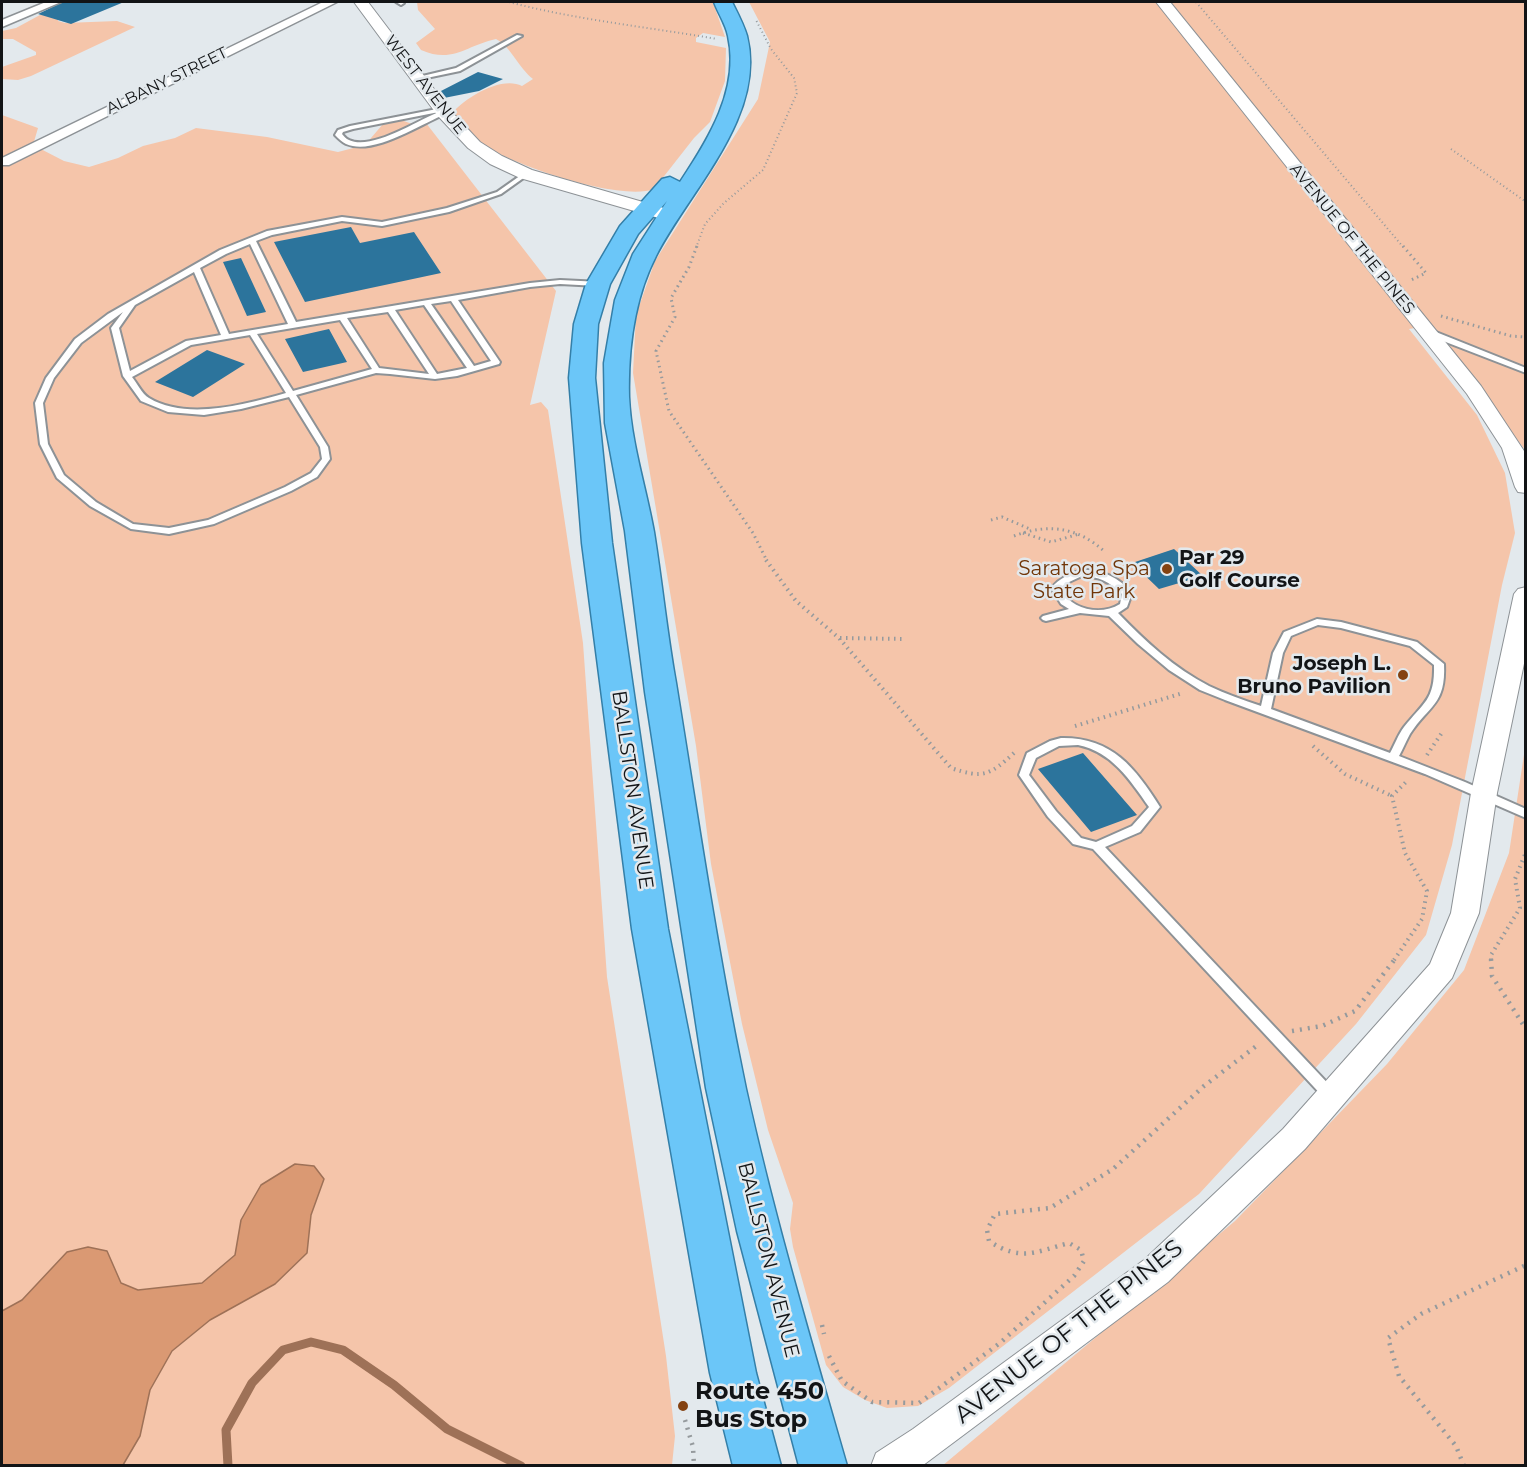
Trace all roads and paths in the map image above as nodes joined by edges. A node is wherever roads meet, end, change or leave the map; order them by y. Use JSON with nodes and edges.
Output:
{"nodes":[{"id":1,"x":55,"y":2,"type":"edge"},
{"id":2,"x":331,"y":2,"type":"edge"},
{"id":3,"x":361,"y":2,"type":"edge"},
{"id":4,"x":509,"y":2,"type":"edge"},
{"id":5,"x":723,"y":2,"type":"edge"},
{"id":6,"x":1163,"y":2,"type":"edge"},
{"id":7,"x":1196,"y":2,"type":"edge"},
{"id":8,"x":750,"y":10,"type":"dead end"},
{"id":9,"x":2,"y":24,"type":"edge"},
{"id":10,"x":519,"y":36,"type":"dead end"},
{"id":11,"x":720,"y":39,"type":"dead end"},
{"id":12,"x":417,"y":78,"type":"junction"},
{"id":13,"x":443,"y":112,"type":"junction"},
{"id":14,"x":1451,"y":149,"type":"dead end"},
{"id":15,"x":4,"y":162,"type":"dead end"},
{"id":16,"x":526,"y":174,"type":"junction"},
{"id":17,"x":1526,"y":202,"type":"edge"},
{"id":18,"x":657,"y":212,"type":"junction"},
{"id":19,"x":252,"y":240,"type":"junction"},
{"id":20,"x":196,"y":267,"type":"junction"},
{"id":21,"x":598,"y":284,"type":"junction"},
{"id":22,"x":1410,"y":290,"type":"dead end"},
{"id":23,"x":453,"y":298,"type":"junction"},
{"id":24,"x":136,"y":302,"type":"junction"},
{"id":25,"x":426,"y":302,"type":"junction"},
{"id":26,"x":390,"y":309,"type":"junction"},
{"id":27,"x":1436,"y":314,"type":"dead end"},
{"id":28,"x":342,"y":317,"type":"junction"},
{"id":29,"x":293,"y":325,"type":"junction"},
{"id":30,"x":252,"y":332,"type":"junction"},
{"id":31,"x":1428,"y":332,"type":"junction"},
{"id":32,"x":226,"y":337,"type":"junction"},
{"id":33,"x":1526,"y":337,"type":"edge"},
{"id":34,"x":1504,"y":362,"type":"junction"},
{"id":35,"x":1526,"y":363,"type":"edge"},
{"id":36,"x":472,"y":369,"type":"junction"},
{"id":37,"x":377,"y":371,"type":"junction"},
{"id":38,"x":1526,"y":371,"type":"edge"},
{"id":39,"x":128,"y":376,"type":"junction"},
{"id":40,"x":435,"y":377,"type":"junction"},
{"id":41,"x":289,"y":393,"type":"junction"},
{"id":42,"x":1526,"y":487,"type":"edge"},
{"id":43,"x":991,"y":520,"type":"dead end"},
{"id":44,"x":1030,"y":529,"type":"junction"},
{"id":45,"x":1022,"y":532,"type":"junction"},
{"id":46,"x":1079,"y":534,"type":"junction"},
{"id":47,"x":1014,"y":536,"type":"dead end"},
{"id":48,"x":1105,"y":552,"type":"dead end"},
{"id":49,"x":1526,"y":594,"type":"edge"},
{"id":50,"x":1080,"y":610,"type":"junction"},
{"id":51,"x":1112,"y":614,"type":"junction"},
{"id":52,"x":1046,"y":618,"type":"dead end"},
{"id":53,"x":839,"y":638,"type":"junction"},
{"id":54,"x":905,"y":639,"type":"dead end"},
{"id":55,"x":1192,"y":690,"type":"dead end"},
{"id":56,"x":1265,"y":711,"type":"junction"},
{"id":57,"x":1066,"y":729,"type":"dead end"},
{"id":58,"x":1443,"y":730,"type":"dead end"},
{"id":59,"x":1309,"y":743,"type":"dead end"},
{"id":60,"x":1021,"y":749,"type":"dead end"},
{"id":61,"x":1394,"y":757,"type":"junction"},
{"id":62,"x":1426,"y":758,"type":"dead end"},
{"id":63,"x":1412,"y":775,"type":"dead end"},
{"id":64,"x":1484,"y":793,"type":"junction"},
{"id":65,"x":1392,"y":796,"type":"junction"},
{"id":66,"x":1526,"y":814,"type":"edge"},
{"id":67,"x":1097,"y":846,"type":"junction"},
{"id":68,"x":1526,"y":852,"type":"edge"},
{"id":69,"x":1526,"y":1029,"type":"edge"},
{"id":70,"x":1289,"y":1033,"type":"dead end"},
{"id":71,"x":1266,"y":1042,"type":"dead end"},
{"id":72,"x":1331,"y":1096,"type":"junction"},
{"id":73,"x":1526,"y":1265,"type":"edge"},
{"id":74,"x":822,"y":1325,"type":"dead end"},
{"id":75,"x":826,"y":1344,"type":"dead end"},
{"id":76,"x":828,"y":1353,"type":"dead end"},
{"id":77,"x":685,"y":1420,"type":"dead end"},
{"id":78,"x":694,"y":1466,"type":"edge"},
{"id":79,"x":757,"y":1466,"type":"edge"},
{"id":80,"x":823,"y":1466,"type":"edge"},
{"id":81,"x":888,"y":1466,"type":"edge"},
{"id":82,"x":1464,"y":1466,"type":"edge"}],
"edges":[{"from":1,"to":9,"type":"street"},
{"from":2,"to":15,"type":"street","name":"ALBANY STREET"},
{"from":3,"to":12,"type":"street","name":"WEST AVENUE"},
{"from":4,"to":11,"type":"path"},
{"from":5,"to":18,"type":"highway","name":"BALLSTON AVENUE"},
{"from":6,"to":31,"type":"street","name":"AVENUE OF THE PINES"},
{"from":7,"to":22,"type":"path"},
{"from":8,"to":53,"type":"path"},
{"from":10,"to":12,"type":"lane"},
{"from":12,"to":13,"type":"street","name":"WEST AVENUE"},
{"from":13,"to":13,"type":"lane"},
{"from":13,"to":16,"type":"street","name":"WEST AVENUE"},
{"from":14,"to":17,"type":"path"},
{"from":16,"to":18,"type":"street","name":"WEST AVENUE"},
{"from":16,"to":19,"type":"lane"},
{"from":18,"to":21,"type":"highway","name":"BALLSTON AVENUE"},
{"from":18,"to":80,"type":"highway","name":"BALLSTON AVENUE"},
{"from":19,"to":20,"type":"lane"},
{"from":19,"to":29,"type":"lane"},
{"from":20,"to":24,"type":"lane"},
{"from":20,"to":32,"type":"lane"},
{"from":21,"to":23,"type":"lane"},
{"from":21,"to":79,"type":"highway","name":"BALLSTON AVENUE"},
{"from":23,"to":25,"type":"lane"},
{"from":23,"to":36,"type":"lane"},
{"from":24,"to":39,"type":"lane"},
{"from":24,"to":41,"type":"lane"},
{"from":25,"to":26,"type":"lane"},
{"from":25,"to":36,"type":"lane"},
{"from":26,"to":28,"type":"lane"},
{"from":26,"to":40,"type":"lane"},
{"from":27,"to":33,"type":"path"},
{"from":28,"to":29,"type":"lane"},
{"from":28,"to":37,"type":"lane"},
{"from":29,"to":30,"type":"lane"},
{"from":30,"to":32,"type":"lane"},
{"from":30,"to":41,"type":"lane"},
{"from":31,"to":34,"type":"lane"},
{"from":31,"to":42,"type":"street","name":"AVENUE OF THE PINES"},
{"from":32,"to":39,"type":"lane"},
{"from":34,"to":35,"type":"lane"},
{"from":34,"to":38,"type":"lane"},
{"from":36,"to":40,"type":"lane"},
{"from":37,"to":40,"type":"lane"},
{"from":37,"to":41,"type":"lane"},
{"from":39,"to":41,"type":"lane"},
{"from":43,"to":44,"type":"path"},
{"from":44,"to":45,"type":"path"},
{"from":44,"to":46,"type":"path"},
{"from":45,"to":46,"type":"path"},
{"from":45,"to":47,"type":"path"},
{"from":46,"to":48,"type":"path"},
{"from":49,"to":64,"type":"street","name":"AVENUE OF THE PINES"},
{"from":50,"to":51,"type":"lane"},
{"from":50,"to":51,"type":"lane"},
{"from":50,"to":52,"type":"lane"},
{"from":51,"to":56,"type":"lane"},
{"from":53,"to":54,"type":"path"},
{"from":53,"to":60,"type":"path"},
{"from":55,"to":57,"type":"path"},
{"from":56,"to":61,"type":"lane"},
{"from":56,"to":61,"type":"lane"},
{"from":58,"to":62,"type":"path"},
{"from":59,"to":65,"type":"path"},
{"from":61,"to":64,"type":"lane"},
{"from":63,"to":65,"type":"path"},
{"from":64,"to":66,"type":"lane"},
{"from":64,"to":72,"type":"street","name":"AVENUE OF THE PINES"},
{"from":65,"to":70,"type":"path"},
{"from":67,"to":67,"type":"lane"},
{"from":67,"to":72,"type":"lane"},
{"from":68,"to":69,"type":"path"},
{"from":71,"to":76,"type":"path"},
{"from":72,"to":81,"type":"street","name":"AVENUE OF THE PINES"},
{"from":73,"to":82,"type":"path"},
{"from":74,"to":75,"type":"path"},
{"from":77,"to":78,"type":"path"}]}
